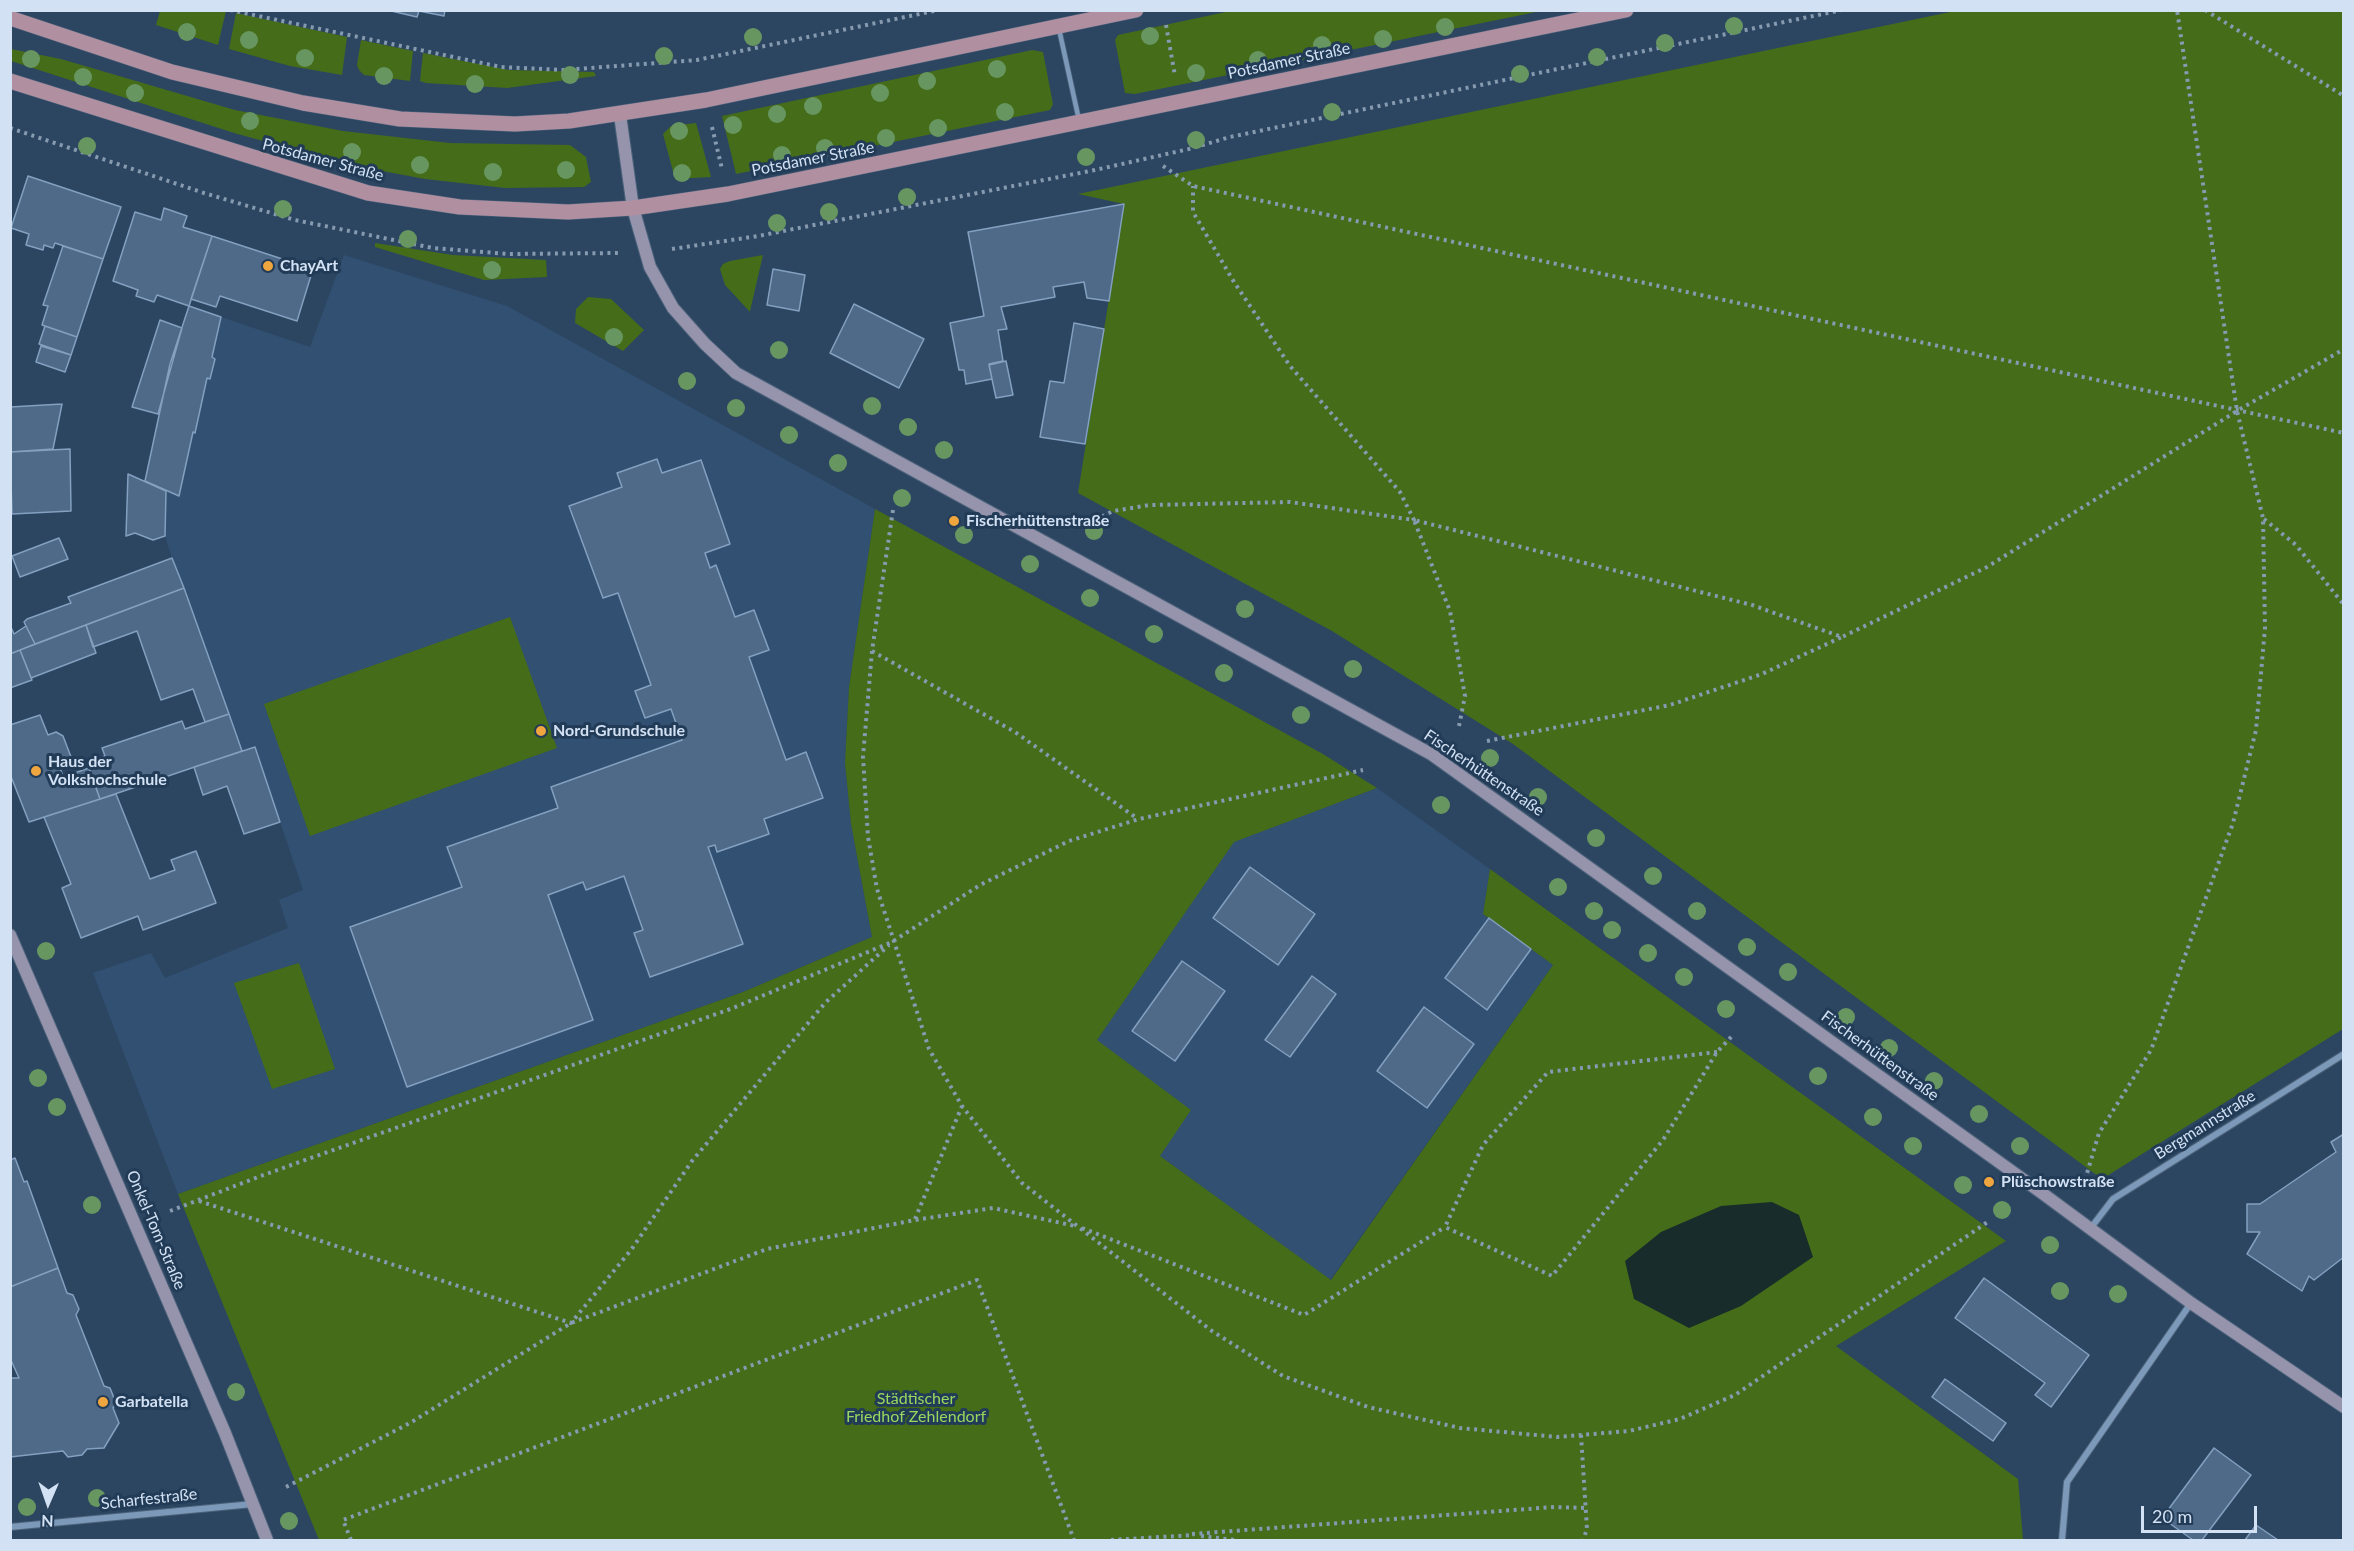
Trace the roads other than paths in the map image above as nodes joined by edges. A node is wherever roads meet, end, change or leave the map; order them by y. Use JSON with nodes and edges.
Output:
{"nodes":[{"id":1,"x":1136,"y":10,"type":"edge"},
{"id":2,"x":1626,"y":10,"type":"edge"},
{"id":3,"x":10,"y":18,"type":"edge"},
{"id":4,"x":1058,"y":26,"type":"junction"},
{"id":5,"x":10,"y":81,"type":"edge"},
{"id":6,"x":620,"y":115,"type":"junction"},
{"id":7,"x":1080,"y":123,"type":"junction"},
{"id":8,"x":633,"y":207,"type":"junction"},
{"id":9,"x":10,"y":934,"type":"edge"},
{"id":10,"x":2343,"y":1054,"type":"edge"},
{"id":11,"x":2090,"y":1229,"type":"junction"},
{"id":12,"x":2191,"y":1304,"type":"junction"},
{"id":13,"x":2343,"y":1407,"type":"edge"},
{"id":14,"x":253,"y":1504,"type":"junction"},
{"id":15,"x":10,"y":1527,"type":"edge"},
{"id":16,"x":267,"y":1540,"type":"edge"},
{"id":17,"x":2062,"y":1540,"type":"edge"}],
"edges":[{"from":1,"to":4,"type":"main road"},
{"from":2,"to":7,"type":"main road","name":"Potsdamer Straße"},
{"from":3,"to":6,"type":"main road"},
{"from":4,"to":6,"type":"main road"},
{"from":4,"to":7,"type":"lane"},
{"from":5,"to":8,"type":"main road","name":"Potsdamer Straße"},
{"from":6,"to":8,"type":"street","name":"Fischerhüttenstraße"},
{"from":7,"to":8,"type":"main road","name":"Potsdamer Straße"},
{"from":8,"to":11,"type":"street","name":"Fischerhüttenstraße"},
{"from":9,"to":14,"type":"street","name":"Onkel-Tom-Straße"},
{"from":10,"to":11,"type":"street","name":"Bergmannstraße"},
{"from":11,"to":12,"type":"street","name":"Fischerhüttenstraße"},
{"from":12,"to":13,"type":"street","name":"Fischerhüttenstraße"},
{"from":12,"to":17,"type":"street"},
{"from":14,"to":15,"type":"street","name":"Scharfestraße"},
{"from":14,"to":16,"type":"street","name":"Onkel-Tom-Straße"}]}
